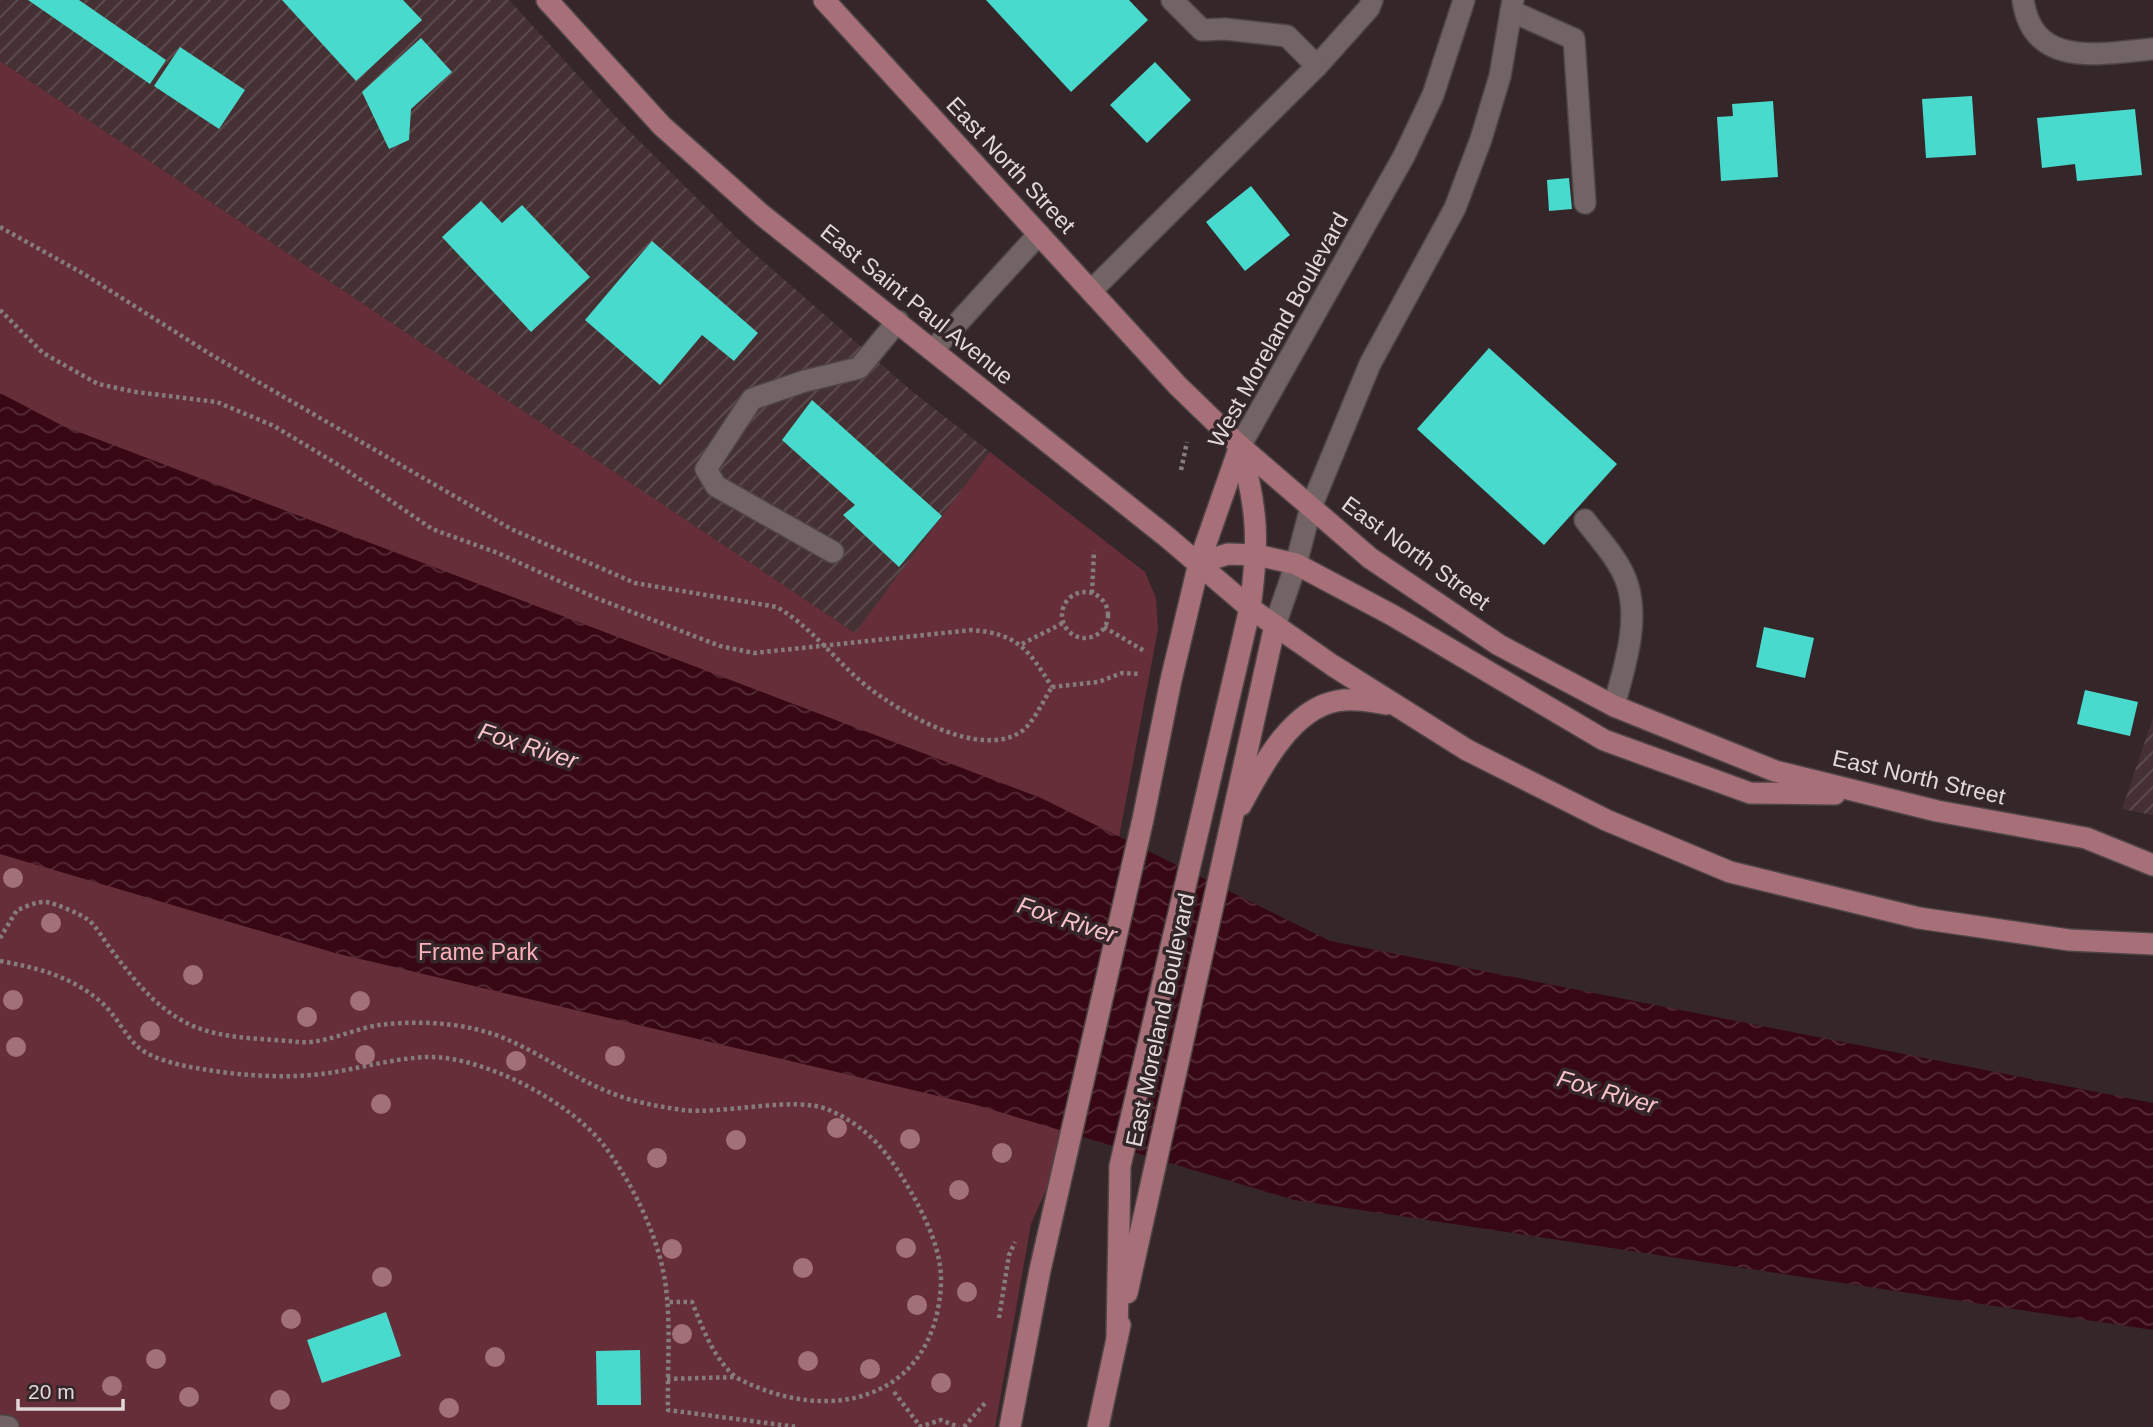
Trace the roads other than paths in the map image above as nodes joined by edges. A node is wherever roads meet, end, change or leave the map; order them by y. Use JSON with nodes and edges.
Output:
{"nodes":[{"id":1,"x":547,"y":0,"type":"edge"},
{"id":2,"x":824,"y":0,"type":"edge"},
{"id":3,"x":1172,"y":0,"type":"edge"},
{"id":4,"x":1372,"y":0,"type":"edge"},
{"id":5,"x":1464,"y":0,"type":"edge"},
{"id":6,"x":2023,"y":0,"type":"edge"},
{"id":7,"x":1512,"y":6,"type":"edge"},
{"id":8,"x":2153,"y":49,"type":"edge"},
{"id":9,"x":1317,"y":66,"type":"junction"},
{"id":10,"x":1585,"y":203,"type":"dead end"},
{"id":11,"x":1039,"y":234,"type":"junction"},
{"id":12,"x":1091,"y":291,"type":"junction"},
{"id":13,"x":898,"y":321,"type":"junction"},
{"id":14,"x":933,"y":350,"type":"junction"},
{"id":15,"x":1240,"y":446,"type":"junction"},
{"id":16,"x":1311,"y":507,"type":"junction"},
{"id":17,"x":1584,"y":520,"type":"dead end"},
{"id":18,"x":833,"y":552,"type":"dead end"},
{"id":19,"x":1257,"y":555,"type":"junction"},
{"id":20,"x":1199,"y":564,"type":"junction"},
{"id":21,"x":1296,"y":564,"type":"junction"},
{"id":22,"x":1250,"y":608,"type":"junction"},
{"id":23,"x":1275,"y":625,"type":"junction"},
{"id":24,"x":1396,"y":705,"type":"junction"},
{"id":25,"x":1614,"y":706,"type":"junction"},
{"id":26,"x":1870,"y":794,"type":"junction"},
{"id":27,"x":1228,"y":829,"type":"junction"},
{"id":28,"x":2153,"y":865,"type":"edge"},
{"id":29,"x":2153,"y":944,"type":"edge"},
{"id":30,"x":1117,"y":1339,"type":"junction"},
{"id":31,"x":0,"y":1426,"type":"edge"},
{"id":32,"x":8,"y":1427,"type":"edge"},
{"id":33,"x":1010,"y":1427,"type":"edge"},
{"id":34,"x":1098,"y":1427,"type":"edge"}],
"edges":[{"from":1,"to":13,"type":"main road","name":"East Saint Paul Avenue"},
{"from":2,"to":11,"type":"main road","name":"East North Street"},
{"from":3,"to":9,"type":"street"},
{"from":4,"to":9,"type":"street"},
{"from":5,"to":15,"type":"street","name":"West Moreland Boulevard"},
{"from":6,"to":8,"type":"street"},
{"from":7,"to":10,"type":"street"},
{"from":7,"to":16,"type":"street"},
{"from":9,"to":12,"type":"street"},
{"from":11,"to":12,"type":"main road","name":"East North Street"},
{"from":11,"to":14,"type":"street"},
{"from":12,"to":15,"type":"main road","name":"East North Street"},
{"from":13,"to":14,"type":"main road","name":"East Saint Paul Avenue"},
{"from":13,"to":18,"type":"street"},
{"from":14,"to":20,"type":"main road","name":"East Saint Paul Avenue"},
{"from":15,"to":16,"type":"main road","name":"East North Street"},
{"from":15,"to":19,"type":"main road"},
{"from":15,"to":20,"type":"main road","name":"West Moreland Boulevard"},
{"from":16,"to":21,"type":"street"},
{"from":16,"to":25,"type":"main road","name":"East North Street"},
{"from":17,"to":25,"type":"street"},
{"from":19,"to":20,"type":"main road"},
{"from":19,"to":21,"type":"main road"},
{"from":19,"to":22,"type":"main road"},
{"from":20,"to":22,"type":"main road","name":"East Saint Paul Avenue"},
{"from":20,"to":33,"type":"main road","name":"West Moreland Boulevard"},
{"from":21,"to":23,"type":"street"},
{"from":21,"to":26,"type":"main road"},
{"from":22,"to":23,"type":"main road","name":"East Saint Paul Avenue"},
{"from":22,"to":30,"type":"main road"},
{"from":23,"to":24,"type":"main road"},
{"from":23,"to":27,"type":"main road","name":"East Moreland Boulevard"},
{"from":24,"to":27,"type":"main road"},
{"from":24,"to":29,"type":"main road"},
{"from":25,"to":26,"type":"main road","name":"East North Street"},
{"from":26,"to":28,"type":"main road","name":"East North Street"},
{"from":27,"to":30,"type":"main road","name":"East Moreland Boulevard"},
{"from":30,"to":34,"type":"main road","name":"East Moreland Boulevard"},
{"from":31,"to":32,"type":"street"}]}
